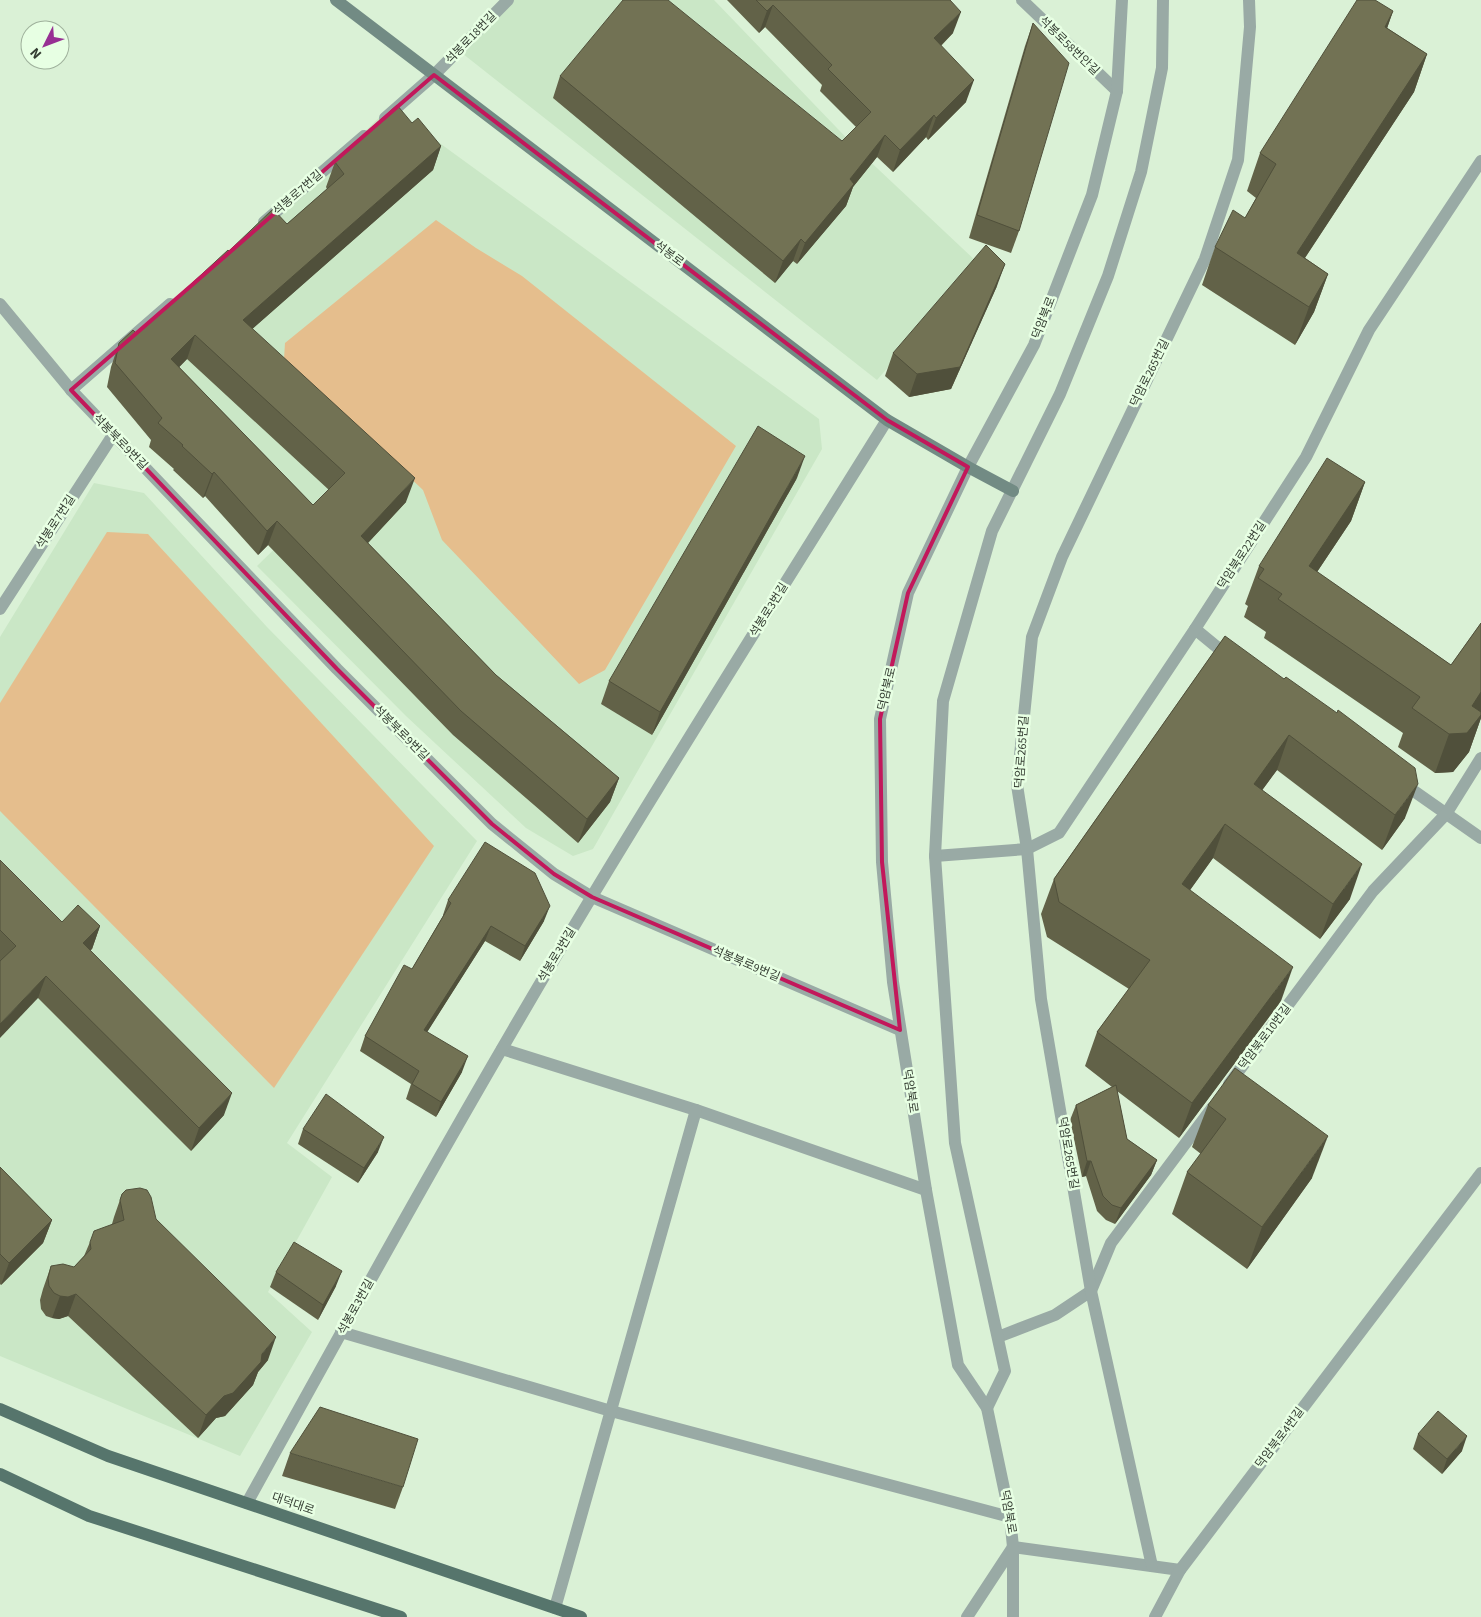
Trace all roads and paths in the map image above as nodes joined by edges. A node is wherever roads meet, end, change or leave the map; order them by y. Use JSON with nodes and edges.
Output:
{"nodes":[{"id":1,"x":336,"y":0,"type":"edge"},
{"id":2,"x":508,"y":0,"type":"edge"},
{"id":3,"x":1022,"y":0,"type":"edge"},
{"id":4,"x":1122,"y":0,"type":"edge"},
{"id":5,"x":1163,"y":0,"type":"edge"},
{"id":6,"x":1249,"y":0,"type":"edge"},
{"id":7,"x":434,"y":75,"type":"junction"},
{"id":8,"x":1117,"y":91,"type":"junction"},
{"id":9,"x":1481,"y":162,"type":"edge"},
{"id":10,"x":256,"y":229,"type":"edge"},
{"id":11,"x":182,"y":294,"type":"edge"},
{"id":12,"x":0,"y":304,"type":"edge"},
{"id":13,"x":71,"y":390,"type":"junction"},
{"id":14,"x":887,"y":420,"type":"junction"},
{"id":15,"x":113,"y":434,"type":"junction"},
{"id":16,"x":968,"y":467,"type":"junction"},
{"id":17,"x":1013,"y":491,"type":"junction"},
{"id":18,"x":0,"y":609,"type":"edge"},
{"id":19,"x":1195,"y":629,"type":"junction"},
{"id":20,"x":1238,"y":664,"type":"edge"},
{"id":21,"x":1481,"y":758,"type":"edge"},
{"id":22,"x":1390,"y":774,"type":"edge"},
{"id":23,"x":1446,"y":814,"type":"junction"},
{"id":24,"x":1481,"y":838,"type":"edge"},
{"id":25,"x":1027,"y":849,"type":"junction"},
{"id":26,"x":936,"y":856,"type":"junction"},
{"id":27,"x":592,"y":897,"type":"junction"},
{"id":28,"x":900,"y":1030,"type":"junction"},
{"id":29,"x":502,"y":1049,"type":"junction"},
{"id":30,"x":696,"y":1110,"type":"junction"},
{"id":31,"x":1481,"y":1173,"type":"edge"},
{"id":32,"x":926,"y":1190,"type":"junction"},
{"id":33,"x":1091,"y":1291,"type":"junction"},
{"id":34,"x":341,"y":1332,"type":"junction"},
{"id":35,"x":998,"y":1337,"type":"junction"},
{"id":36,"x":988,"y":1408,"type":"junction"},
{"id":37,"x":0,"y":1409,"type":"edge"},
{"id":38,"x":611,"y":1411,"type":"junction"},
{"id":39,"x":0,"y":1474,"type":"edge"},
{"id":40,"x":247,"y":1503,"type":"junction"},
{"id":41,"x":1010,"y":1517,"type":"junction"},
{"id":42,"x":1013,"y":1547,"type":"junction"},
{"id":43,"x":1152,"y":1566,"type":"junction"},
{"id":44,"x":1180,"y":1570,"type":"junction"},
{"id":45,"x":555,"y":1608,"type":"junction"},
{"id":46,"x":401,"y":1617,"type":"edge"},
{"id":47,"x":581,"y":1617,"type":"edge"},
{"id":48,"x":967,"y":1617,"type":"edge"},
{"id":49,"x":1013,"y":1617,"type":"edge"},
{"id":50,"x":1155,"y":1617,"type":"edge"}],
"edges":[{"from":1,"to":7,"type":"main road","name":"석봉로"},
{"from":2,"to":7,"type":"street","name":"석봉로18번길"},
{"from":3,"to":8,"type":"street","name":"석봉로58번안길"},
{"from":4,"to":8,"type":"street","name":"덕암북로"},
{"from":5,"to":17,"type":"street"},
{"from":6,"to":25,"type":"street","name":"덕암로265번길"},
{"from":7,"to":10,"type":"street","name":"석봉로7번길"},
{"from":7,"to":14,"type":"main road","name":"석봉로"},
{"from":8,"to":16,"type":"street","name":"덕암북로"},
{"from":9,"to":19,"type":"street","name":"덕암북로22번길"},
{"from":11,"to":13,"type":"street"},
{"from":12,"to":13,"type":"street","name":"석봉북로9번길"},
{"from":13,"to":15,"type":"street","name":"석봉북로9번길"},
{"from":14,"to":16,"type":"main road","name":"석봉로"},
{"from":14,"to":27,"type":"street","name":"석봉로3번길"},
{"from":15,"to":18,"type":"street","name":"석봉로7번길"},
{"from":15,"to":27,"type":"street","name":"석봉북로9번길"},
{"from":16,"to":17,"type":"main road","name":"석봉로"},
{"from":16,"to":28,"type":"street","name":"덕암북로"},
{"from":17,"to":26,"type":"street"},
{"from":19,"to":20,"type":"street"},
{"from":19,"to":25,"type":"street","name":"덕암북로22번길"},
{"from":21,"to":23,"type":"street","name":"덕암북로10번길"},
{"from":22,"to":23,"type":"street"},
{"from":23,"to":24,"type":"street"},
{"from":23,"to":33,"type":"street","name":"덕암북로10번길"},
{"from":25,"to":26,"type":"street","name":"덕암북로22번길"},
{"from":25,"to":33,"type":"street","name":"덕암로265번길"},
{"from":26,"to":35,"type":"street"},
{"from":27,"to":28,"type":"street","name":"석봉북로9번길"},
{"from":27,"to":29,"type":"street","name":"석봉로3번길"},
{"from":28,"to":32,"type":"street","name":"덕암북로"},
{"from":29,"to":30,"type":"street"},
{"from":29,"to":34,"type":"street","name":"석봉로3번길"},
{"from":30,"to":32,"type":"street"},
{"from":30,"to":38,"type":"street"},
{"from":31,"to":44,"type":"street","name":"덕암북로4번길"},
{"from":32,"to":36,"type":"street","name":"덕암북로"},
{"from":33,"to":35,"type":"street"},
{"from":33,"to":43,"type":"street","name":"덕암로265번길"},
{"from":34,"to":38,"type":"street"},
{"from":34,"to":40,"type":"street","name":"석봉로3번길"},
{"from":35,"to":36,"type":"street"},
{"from":36,"to":41,"type":"street","name":"덕암북로"},
{"from":37,"to":40,"type":"main road","name":"대덕대로"},
{"from":38,"to":41,"type":"street"},
{"from":38,"to":45,"type":"street"},
{"from":39,"to":46,"type":"main road"},
{"from":40,"to":45,"type":"main road","name":"대덕대로"},
{"from":41,"to":42,"type":"street","name":"덕암북로"},
{"from":42,"to":43,"type":"street"},
{"from":42,"to":48,"type":"street"},
{"from":42,"to":49,"type":"street","name":"덕암북로"},
{"from":43,"to":44,"type":"street"},
{"from":44,"to":50,"type":"street"},
{"from":45,"to":47,"type":"main road","name":"대덕대로"}]}
